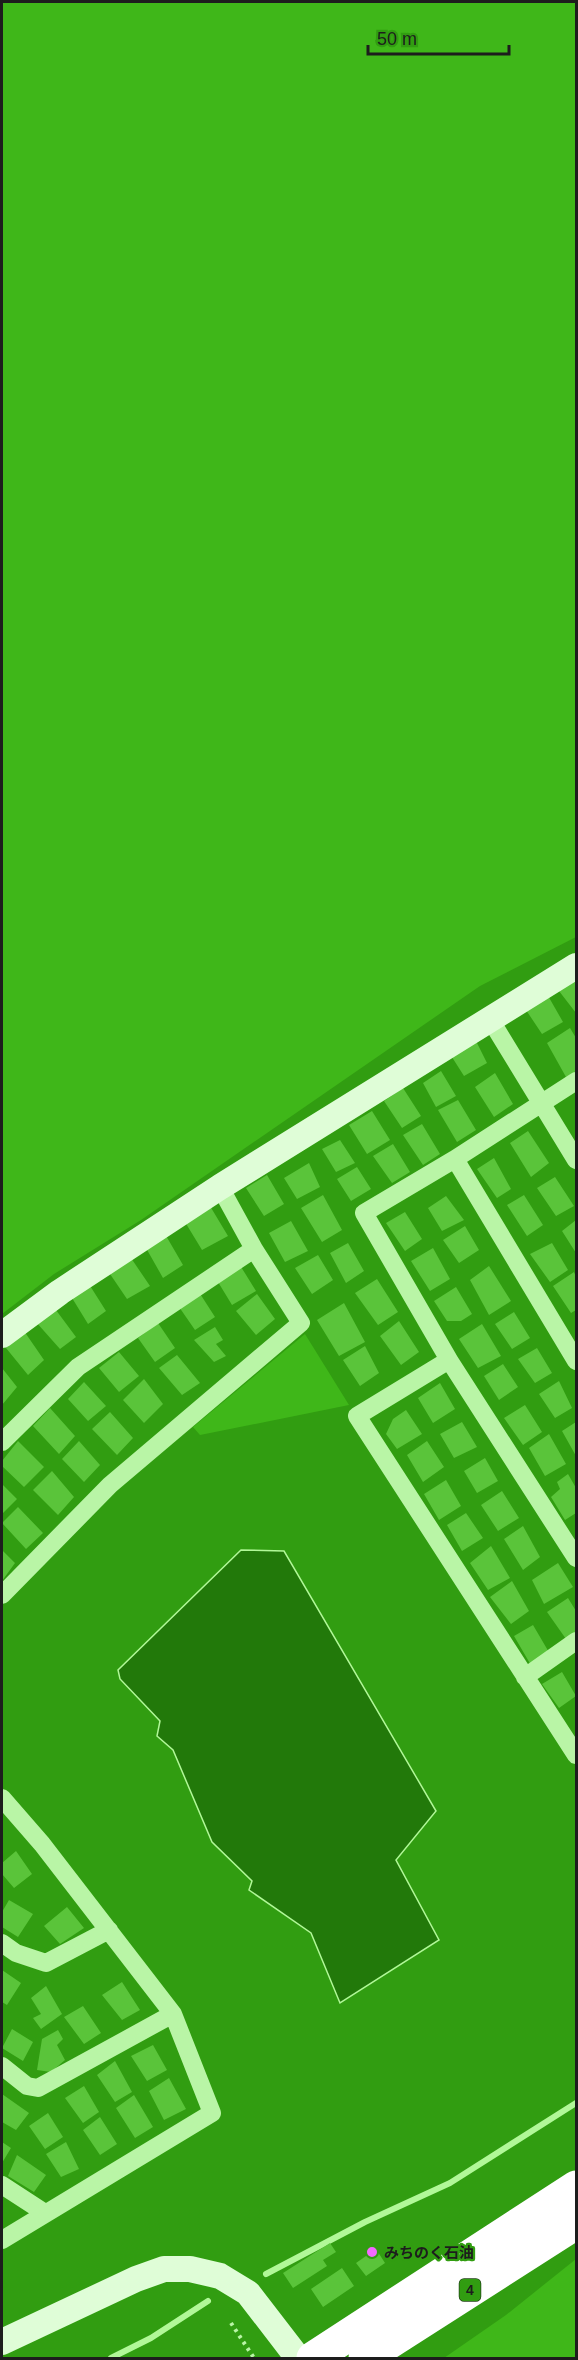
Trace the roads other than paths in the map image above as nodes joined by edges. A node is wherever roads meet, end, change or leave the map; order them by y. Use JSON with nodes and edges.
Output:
{"nodes":[{"id":1,"x":576,"y":966,"type":"edge"},
{"id":2,"x":490,"y":1019,"type":"junction"},
{"id":3,"x":576,"y":1081,"type":"edge"},
{"id":4,"x":543,"y":1102,"type":"junction"},
{"id":5,"x":455,"y":1158,"type":"junction"},
{"id":6,"x":576,"y":1160,"type":"edge"},
{"id":7,"x":220,"y":1187,"type":"junction"},
{"id":8,"x":254,"y":1249,"type":"junction"},
{"id":9,"x":2,"y":1335,"type":"edge"},
{"id":10,"x":449,"y":1360,"type":"junction"},
{"id":11,"x":576,"y":1360,"type":"edge"},
{"id":12,"x":2,"y":1442,"type":"edge"},
{"id":13,"x":576,"y":1558,"type":"edge"},
{"id":14,"x":2,"y":1595,"type":"edge"},
{"id":15,"x":576,"y":1641,"type":"edge"},
{"id":16,"x":525,"y":1677,"type":"junction"},
{"id":17,"x":576,"y":1755,"type":"edge"},
{"id":18,"x":2,"y":1798,"type":"edge"},
{"id":19,"x":109,"y":1930,"type":"junction"},
{"id":20,"x":2,"y":1943,"type":"edge"},
{"id":21,"x":173,"y":2014,"type":"junction"},
{"id":22,"x":2,"y":2066,"type":"edge"},
{"id":23,"x":2,"y":2185,"type":"edge"},
{"id":24,"x":576,"y":2187,"type":"edge"},
{"id":25,"x":45,"y":2213,"type":"junction"},
{"id":26,"x":576,"y":2223,"type":"edge"},
{"id":27,"x":2,"y":2240,"type":"edge"},
{"id":28,"x":2,"y":2342,"type":"edge"},
{"id":29,"x":298,"y":2358,"type":"edge"},
{"id":30,"x":313,"y":2358,"type":"edge"},
{"id":31,"x":365,"y":2358,"type":"edge"}],
"edges":[{"from":1,"to":2,"type":"street"},
{"from":2,"to":4,"type":"street"},
{"from":2,"to":7,"type":"street"},
{"from":3,"to":4,"type":"street"},
{"from":4,"to":5,"type":"street"},
{"from":4,"to":6,"type":"street"},
{"from":5,"to":10,"type":"street"},
{"from":5,"to":11,"type":"street"},
{"from":7,"to":8,"type":"street"},
{"from":7,"to":9,"type":"street"},
{"from":8,"to":12,"type":"street"},
{"from":8,"to":14,"type":"street"},
{"from":10,"to":13,"type":"street"},
{"from":10,"to":16,"type":"street"},
{"from":15,"to":16,"type":"street"},
{"from":16,"to":17,"type":"street"},
{"from":18,"to":19,"type":"street"},
{"from":19,"to":20,"type":"street"},
{"from":19,"to":21,"type":"street"},
{"from":21,"to":22,"type":"street"},
{"from":21,"to":25,"type":"street"},
{"from":23,"to":25,"type":"street"},
{"from":24,"to":30,"type":"highway","number":"4"},
{"from":25,"to":27,"type":"street"},
{"from":26,"to":31,"type":"highway","number":"4"},
{"from":28,"to":29,"type":"street"}]}
